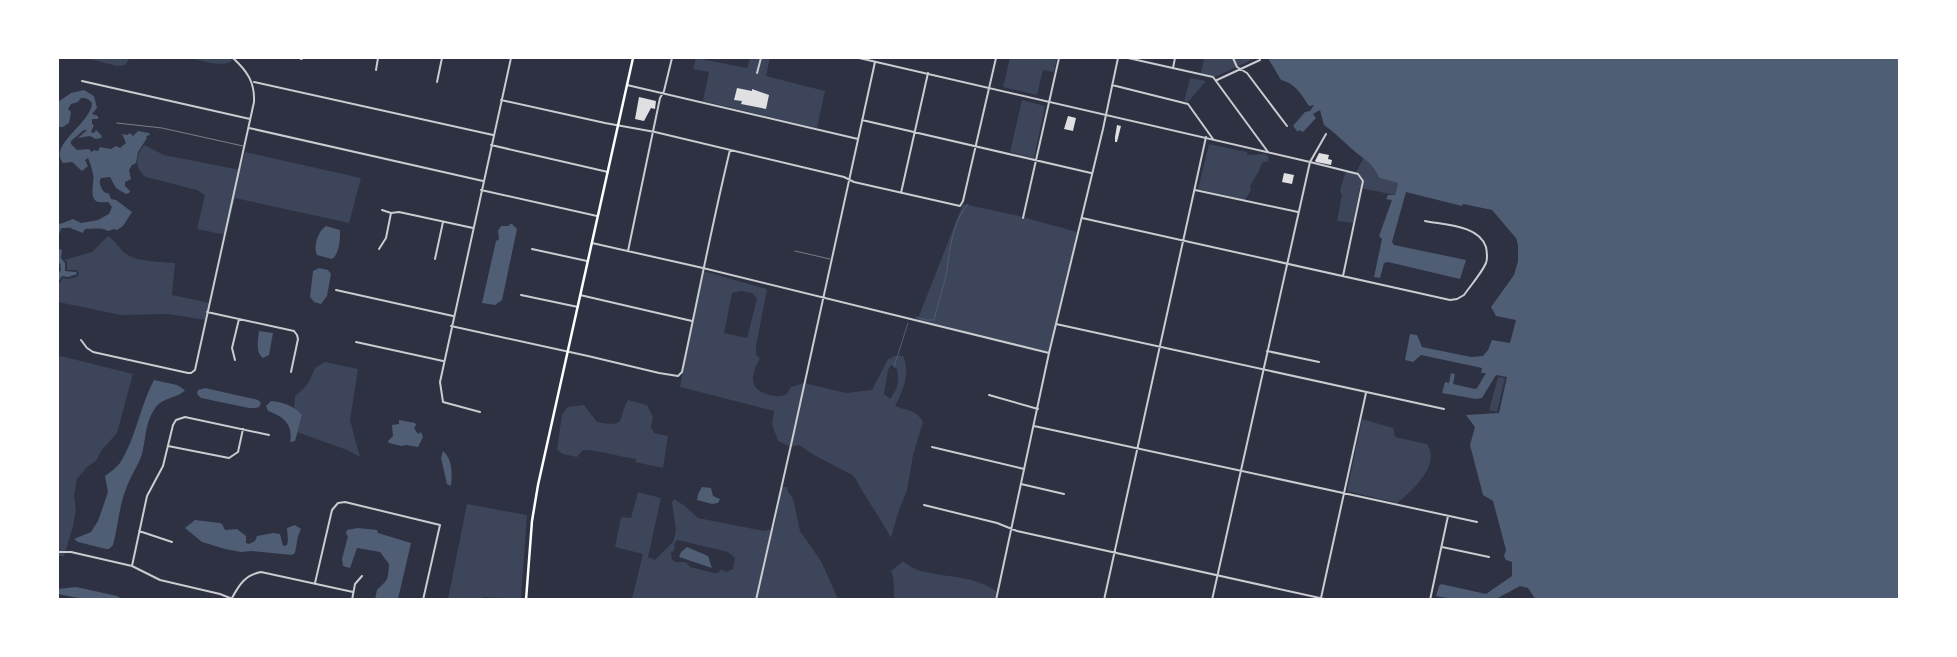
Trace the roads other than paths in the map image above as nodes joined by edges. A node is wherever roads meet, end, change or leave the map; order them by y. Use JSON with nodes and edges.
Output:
{"nodes":[{"id":1,"x":233,"y":58,"type":"edge"},
{"id":2,"x":378,"y":58,"type":"edge"},
{"id":3,"x":442,"y":58,"type":"edge"},
{"id":4,"x":511,"y":58,"type":"edge"},
{"id":5,"x":633,"y":58,"type":"edge"},
{"id":6,"x":672,"y":58,"type":"edge"},
{"id":7,"x":760,"y":58,"type":"edge"},
{"id":8,"x":859,"y":58,"type":"edge"},
{"id":9,"x":876,"y":58,"type":"edge"},
{"id":10,"x":996,"y":58,"type":"edge"},
{"id":11,"x":1059,"y":58,"type":"edge"},
{"id":12,"x":1118,"y":58,"type":"edge"},
{"id":13,"x":1128,"y":58,"type":"edge"},
{"id":14,"x":1175,"y":58,"type":"edge"},
{"id":15,"x":1233,"y":58,"type":"edge"},
{"id":16,"x":1260,"y":60,"type":"dead end"},
{"id":17,"x":875,"y":61,"type":"junction"},
{"id":18,"x":1173,"y":68,"type":"junction"},
{"id":19,"x":1242,"y":68,"type":"junction"},
{"id":20,"x":376,"y":70,"type":"dead end"},
{"id":21,"x":757,"y":73,"type":"dead end"},
{"id":22,"x":928,"y":73,"type":"junction"},
{"id":23,"x":1217,"y":80,"type":"junction"},
{"id":24,"x":82,"y":81,"type":"dead end"},
{"id":25,"x":253,"y":82,"type":"junction"},
{"id":26,"x":437,"y":82,"type":"dead end"},
{"id":27,"x":627,"y":85,"type":"junction"},
{"id":28,"x":1112,"y":85,"type":"junction"},
{"id":29,"x":988,"y":87,"type":"junction"},
{"id":30,"x":662,"y":94,"type":"junction"},
{"id":31,"x":501,"y":100,"type":"junction"},
{"id":32,"x":1049,"y":102,"type":"junction"},
{"id":33,"x":1106,"y":114,"type":"junction"},
{"id":34,"x":250,"y":119,"type":"junction"},
{"id":35,"x":862,"y":120,"type":"junction"},
{"id":36,"x":117,"y":123,"type":"dead end"},
{"id":37,"x":618,"y":125,"type":"junction"},
{"id":38,"x":1287,"y":126,"type":"dead end"},
{"id":39,"x":249,"y":128,"type":"junction"},
{"id":40,"x":654,"y":132,"type":"junction"},
{"id":41,"x":915,"y":132,"type":"junction"},
{"id":42,"x":1326,"y":134,"type":"dead end"},
{"id":43,"x":493,"y":136,"type":"junction"},
{"id":44,"x":1206,"y":137,"type":"junction"},
{"id":45,"x":858,"y":139,"type":"junction"},
{"id":46,"x":1213,"y":139,"type":"junction"},
{"id":47,"x":491,"y":145,"type":"junction"},
{"id":48,"x":245,"y":146,"type":"junction"},
{"id":49,"x":976,"y":146,"type":"junction"},
{"id":50,"x":730,"y":150,"type":"junction"},
{"id":51,"x":1268,"y":152,"type":"junction"},
{"id":52,"x":1036,"y":160,"type":"junction"},
{"id":53,"x":1310,"y":162,"type":"junction"},
{"id":54,"x":608,"y":172,"type":"junction"},
{"id":55,"x":1092,"y":174,"type":"junction"},
{"id":56,"x":849,"y":179,"type":"junction"},
{"id":57,"x":483,"y":181,"type":"junction"},
{"id":58,"x":481,"y":190,"type":"junction"},
{"id":59,"x":1195,"y":190,"type":"junction"},
{"id":60,"x":901,"y":193,"type":"junction"},
{"id":61,"x":382,"y":210,"type":"dead end"},
{"id":62,"x":1298,"y":212,"type":"junction"},
{"id":63,"x":391,"y":213,"type":"junction"},
{"id":64,"x":597,"y":216,"type":"junction"},
{"id":65,"x":1023,"y":218,"type":"dead end"},
{"id":66,"x":1081,"y":218,"type":"junction"},
{"id":67,"x":1425,"y":221,"type":"dead end"},
{"id":68,"x":443,"y":222,"type":"junction"},
{"id":69,"x":473,"y":228,"type":"junction"},
{"id":70,"x":1183,"y":241,"type":"junction"},
{"id":71,"x":591,"y":243,"type":"junction"},
{"id":72,"x":379,"y":249,"type":"dead end"},
{"id":73,"x":532,"y":249,"type":"dead end"},
{"id":74,"x":795,"y":251,"type":"dead end"},
{"id":75,"x":628,"y":252,"type":"junction"},
{"id":76,"x":435,"y":259,"type":"dead end"},
{"id":77,"x":831,"y":260,"type":"junction"},
{"id":78,"x":587,"y":261,"type":"junction"},
{"id":79,"x":1286,"y":263,"type":"junction"},
{"id":80,"x":703,"y":268,"type":"junction"},
{"id":81,"x":1343,"y":276,"type":"junction"},
{"id":82,"x":336,"y":290,"type":"dead end"},
{"id":83,"x":521,"y":295,"type":"dead end"},
{"id":84,"x":580,"y":295,"type":"junction"},
{"id":85,"x":824,"y":298,"type":"junction"},
{"id":86,"x":578,"y":307,"type":"junction"},
{"id":87,"x":208,"y":312,"type":"junction"},
{"id":88,"x":453,"y":316,"type":"junction"},
{"id":89,"x":239,"y":319,"type":"junction"},
{"id":90,"x":693,"y":322,"type":"junction"},
{"id":91,"x":1056,"y":324,"type":"junction"},
{"id":92,"x":451,"y":326,"type":"junction"},
{"id":93,"x":81,"y":340,"type":"dead end"},
{"id":94,"x":356,"y":342,"type":"dead end"},
{"id":95,"x":1160,"y":346,"type":"junction"},
{"id":96,"x":1267,"y":351,"type":"junction"},
{"id":97,"x":567,"y":352,"type":"junction"},
{"id":98,"x":1049,"y":353,"type":"junction"},
{"id":99,"x":235,"y":360,"type":"dead end"},
{"id":100,"x":443,"y":362,"type":"junction"},
{"id":101,"x":1319,"y":362,"type":"dead end"},
{"id":102,"x":1263,"y":369,"type":"junction"},
{"id":103,"x":291,"y":372,"type":"dead end"},
{"id":104,"x":1366,"y":392,"type":"junction"},
{"id":105,"x":989,"y":395,"type":"dead end"},
{"id":106,"x":1038,"y":409,"type":"junction"},
{"id":107,"x":1444,"y":409,"type":"dead end"},
{"id":108,"x":480,"y":412,"type":"dead end"},
{"id":109,"x":1034,"y":426,"type":"junction"},
{"id":110,"x":243,"y":429,"type":"junction"},
{"id":111,"x":269,"y":435,"type":"dead end"},
{"id":112,"x":168,"y":446,"type":"junction"},
{"id":113,"x":932,"y":447,"type":"dead end"},
{"id":114,"x":1137,"y":449,"type":"junction"},
{"id":115,"x":1024,"y":469,"type":"junction"},
{"id":116,"x":1240,"y":471,"type":"junction"},
{"id":117,"x":1021,"y":484,"type":"junction"},
{"id":118,"x":1064,"y":494,"type":"dead end"},
{"id":119,"x":1344,"y":494,"type":"junction"},
{"id":120,"x":924,"y":505,"type":"dead end"},
{"id":121,"x":1448,"y":516,"type":"junction"},
{"id":122,"x":1476,"y":522,"type":"dead end"},
{"id":123,"x":1011,"y":528,"type":"junction"},
{"id":124,"x":140,"y":531,"type":"junction"},
{"id":125,"x":172,"y":542,"type":"dead end"},
{"id":126,"x":1442,"y":547,"type":"junction"},
{"id":127,"x":58,"y":552,"type":"edge"},
{"id":128,"x":1114,"y":552,"type":"junction"},
{"id":129,"x":1489,"y":557,"type":"dead end"},
{"id":130,"x":132,"y":566,"type":"junction"},
{"id":131,"x":1217,"y":575,"type":"junction"},
{"id":132,"x":362,"y":576,"type":"dead end"},
{"id":133,"x":315,"y":583,"type":"junction"},
{"id":134,"x":353,"y":592,"type":"junction"},
{"id":135,"x":1321,"y":598,"type":"junction"},
{"id":136,"x":233,"y":599,"type":"edge"},
{"id":137,"x":352,"y":600,"type":"edge"},
{"id":138,"x":423,"y":600,"type":"edge"},
{"id":139,"x":526,"y":600,"type":"edge"},
{"id":140,"x":756,"y":600,"type":"edge"},
{"id":141,"x":996,"y":600,"type":"edge"},
{"id":142,"x":1104,"y":600,"type":"edge"},
{"id":143,"x":1212,"y":600,"type":"edge"},
{"id":144,"x":1329,"y":600,"type":"edge"},
{"id":145,"x":1430,"y":600,"type":"edge"}],
"edges":[{"from":1,"to":25,"type":"street"},
{"from":2,"to":20,"type":"street"},
{"from":3,"to":26,"type":"street"},
{"from":4,"to":31,"type":"street"},
{"from":5,"to":27,"type":"main road"},
{"from":6,"to":30,"type":"street"},
{"from":7,"to":21,"type":"street"},
{"from":8,"to":17,"type":"street"},
{"from":9,"to":17,"type":"street"},
{"from":10,"to":29,"type":"street"},
{"from":11,"to":32,"type":"street"},
{"from":12,"to":28,"type":"street"},
{"from":13,"to":18,"type":"street"},
{"from":14,"to":18,"type":"street"},
{"from":15,"to":19,"type":"street"},
{"from":16,"to":19,"type":"street"},
{"from":17,"to":22,"type":"street"},
{"from":17,"to":35,"type":"street"},
{"from":18,"to":23,"type":"street"},
{"from":19,"to":23,"type":"street"},
{"from":19,"to":38,"type":"street"},
{"from":22,"to":29,"type":"street"},
{"from":22,"to":41,"type":"street"},
{"from":23,"to":51,"type":"street"},
{"from":24,"to":34,"type":"street"},
{"from":25,"to":34,"type":"street"},
{"from":25,"to":43,"type":"street"},
{"from":27,"to":30,"type":"street"},
{"from":27,"to":37,"type":"main road"},
{"from":28,"to":33,"type":"street"},
{"from":28,"to":46,"type":"street"},
{"from":29,"to":32,"type":"street"},
{"from":29,"to":49,"type":"street"},
{"from":30,"to":40,"type":"street"},
{"from":30,"to":45,"type":"street"},
{"from":31,"to":37,"type":"street"},
{"from":31,"to":43,"type":"street"},
{"from":32,"to":33,"type":"street"},
{"from":32,"to":52,"type":"street"},
{"from":33,"to":44,"type":"street"},
{"from":33,"to":55,"type":"street"},
{"from":34,"to":39,"type":"street"},
{"from":35,"to":41,"type":"street"},
{"from":35,"to":45,"type":"street"},
{"from":36,"to":48,"type":"lane"},
{"from":37,"to":40,"type":"street"},
{"from":37,"to":54,"type":"main road"},
{"from":39,"to":48,"type":"street"},
{"from":39,"to":57,"type":"street"},
{"from":40,"to":50,"type":"street"},
{"from":40,"to":75,"type":"street"},
{"from":41,"to":49,"type":"street"},
{"from":41,"to":60,"type":"street"},
{"from":42,"to":53,"type":"street"},
{"from":43,"to":47,"type":"street"},
{"from":44,"to":46,"type":"street"},
{"from":44,"to":59,"type":"street"},
{"from":45,"to":56,"type":"street"},
{"from":46,"to":51,"type":"street"},
{"from":47,"to":54,"type":"street"},
{"from":47,"to":57,"type":"street"},
{"from":48,"to":87,"type":"street"},
{"from":49,"to":52,"type":"street"},
{"from":49,"to":60,"type":"street"},
{"from":50,"to":56,"type":"street"},
{"from":50,"to":80,"type":"street"},
{"from":51,"to":53,"type":"street"},
{"from":52,"to":55,"type":"street"},
{"from":52,"to":65,"type":"street"},
{"from":53,"to":62,"type":"street"},
{"from":53,"to":81,"type":"street"},
{"from":54,"to":64,"type":"main road"},
{"from":55,"to":66,"type":"street"},
{"from":56,"to":60,"type":"street"},
{"from":56,"to":77,"type":"street"},
{"from":57,"to":58,"type":"street"},
{"from":58,"to":64,"type":"street"},
{"from":58,"to":69,"type":"street"},
{"from":59,"to":62,"type":"street"},
{"from":59,"to":70,"type":"street"},
{"from":61,"to":63,"type":"street"},
{"from":62,"to":79,"type":"street"},
{"from":63,"to":68,"type":"street"},
{"from":63,"to":72,"type":"street"},
{"from":64,"to":71,"type":"main road"},
{"from":66,"to":70,"type":"street"},
{"from":66,"to":91,"type":"street"},
{"from":67,"to":81,"type":"street"},
{"from":68,"to":69,"type":"street"},
{"from":68,"to":76,"type":"street"},
{"from":69,"to":88,"type":"street"},
{"from":70,"to":79,"type":"street"},
{"from":70,"to":95,"type":"street"},
{"from":71,"to":75,"type":"street"},
{"from":71,"to":78,"type":"main road"},
{"from":73,"to":78,"type":"street"},
{"from":74,"to":77,"type":"lane"},
{"from":75,"to":80,"type":"street"},
{"from":77,"to":85,"type":"street"},
{"from":78,"to":84,"type":"main road"},
{"from":79,"to":81,"type":"street"},
{"from":79,"to":96,"type":"street"},
{"from":80,"to":85,"type":"street"},
{"from":80,"to":90,"type":"street"},
{"from":82,"to":88,"type":"street"},
{"from":83,"to":86,"type":"street"},
{"from":84,"to":86,"type":"main road"},
{"from":84,"to":90,"type":"street"},
{"from":85,"to":98,"type":"street"},
{"from":85,"to":140,"type":"street"},
{"from":86,"to":97,"type":"main road"},
{"from":87,"to":89,"type":"street"},
{"from":87,"to":93,"type":"street"},
{"from":88,"to":92,"type":"street"},
{"from":89,"to":99,"type":"street"},
{"from":89,"to":103,"type":"street"},
{"from":90,"to":97,"type":"street"},
{"from":91,"to":95,"type":"street"},
{"from":91,"to":98,"type":"street"},
{"from":92,"to":97,"type":"street"},
{"from":92,"to":100,"type":"street"},
{"from":94,"to":100,"type":"street"},
{"from":95,"to":102,"type":"street"},
{"from":95,"to":114,"type":"street"},
{"from":96,"to":101,"type":"street"},
{"from":96,"to":102,"type":"street"},
{"from":97,"to":139,"type":"main road"},
{"from":98,"to":106,"type":"street"},
{"from":100,"to":108,"type":"street"},
{"from":102,"to":104,"type":"street"},
{"from":102,"to":116,"type":"street"},
{"from":104,"to":107,"type":"street"},
{"from":104,"to":119,"type":"street"},
{"from":105,"to":106,"type":"street"},
{"from":106,"to":109,"type":"street"},
{"from":109,"to":114,"type":"street"},
{"from":109,"to":115,"type":"street"},
{"from":110,"to":111,"type":"street"},
{"from":110,"to":112,"type":"street"},
{"from":110,"to":112,"type":"street"},
{"from":112,"to":124,"type":"street"},
{"from":113,"to":115,"type":"street"},
{"from":114,"to":116,"type":"street"},
{"from":114,"to":128,"type":"street"},
{"from":115,"to":117,"type":"street"},
{"from":116,"to":119,"type":"street"},
{"from":116,"to":131,"type":"street"},
{"from":117,"to":118,"type":"street"},
{"from":117,"to":123,"type":"street"},
{"from":119,"to":121,"type":"street"},
{"from":119,"to":135,"type":"street"},
{"from":120,"to":123,"type":"street"},
{"from":121,"to":122,"type":"street"},
{"from":121,"to":126,"type":"street"},
{"from":123,"to":128,"type":"street"},
{"from":123,"to":141,"type":"street"},
{"from":124,"to":125,"type":"street"},
{"from":124,"to":130,"type":"street"},
{"from":126,"to":129,"type":"street"},
{"from":126,"to":145,"type":"street"},
{"from":127,"to":130,"type":"street"},
{"from":128,"to":131,"type":"street"},
{"from":128,"to":142,"type":"street"},
{"from":130,"to":136,"type":"street"},
{"from":131,"to":135,"type":"street"},
{"from":131,"to":143,"type":"street"},
{"from":132,"to":134,"type":"street"},
{"from":133,"to":134,"type":"street"},
{"from":133,"to":136,"type":"street"},
{"from":133,"to":138,"type":"street"},
{"from":134,"to":137,"type":"street"},
{"from":135,"to":144,"type":"street"}]}
